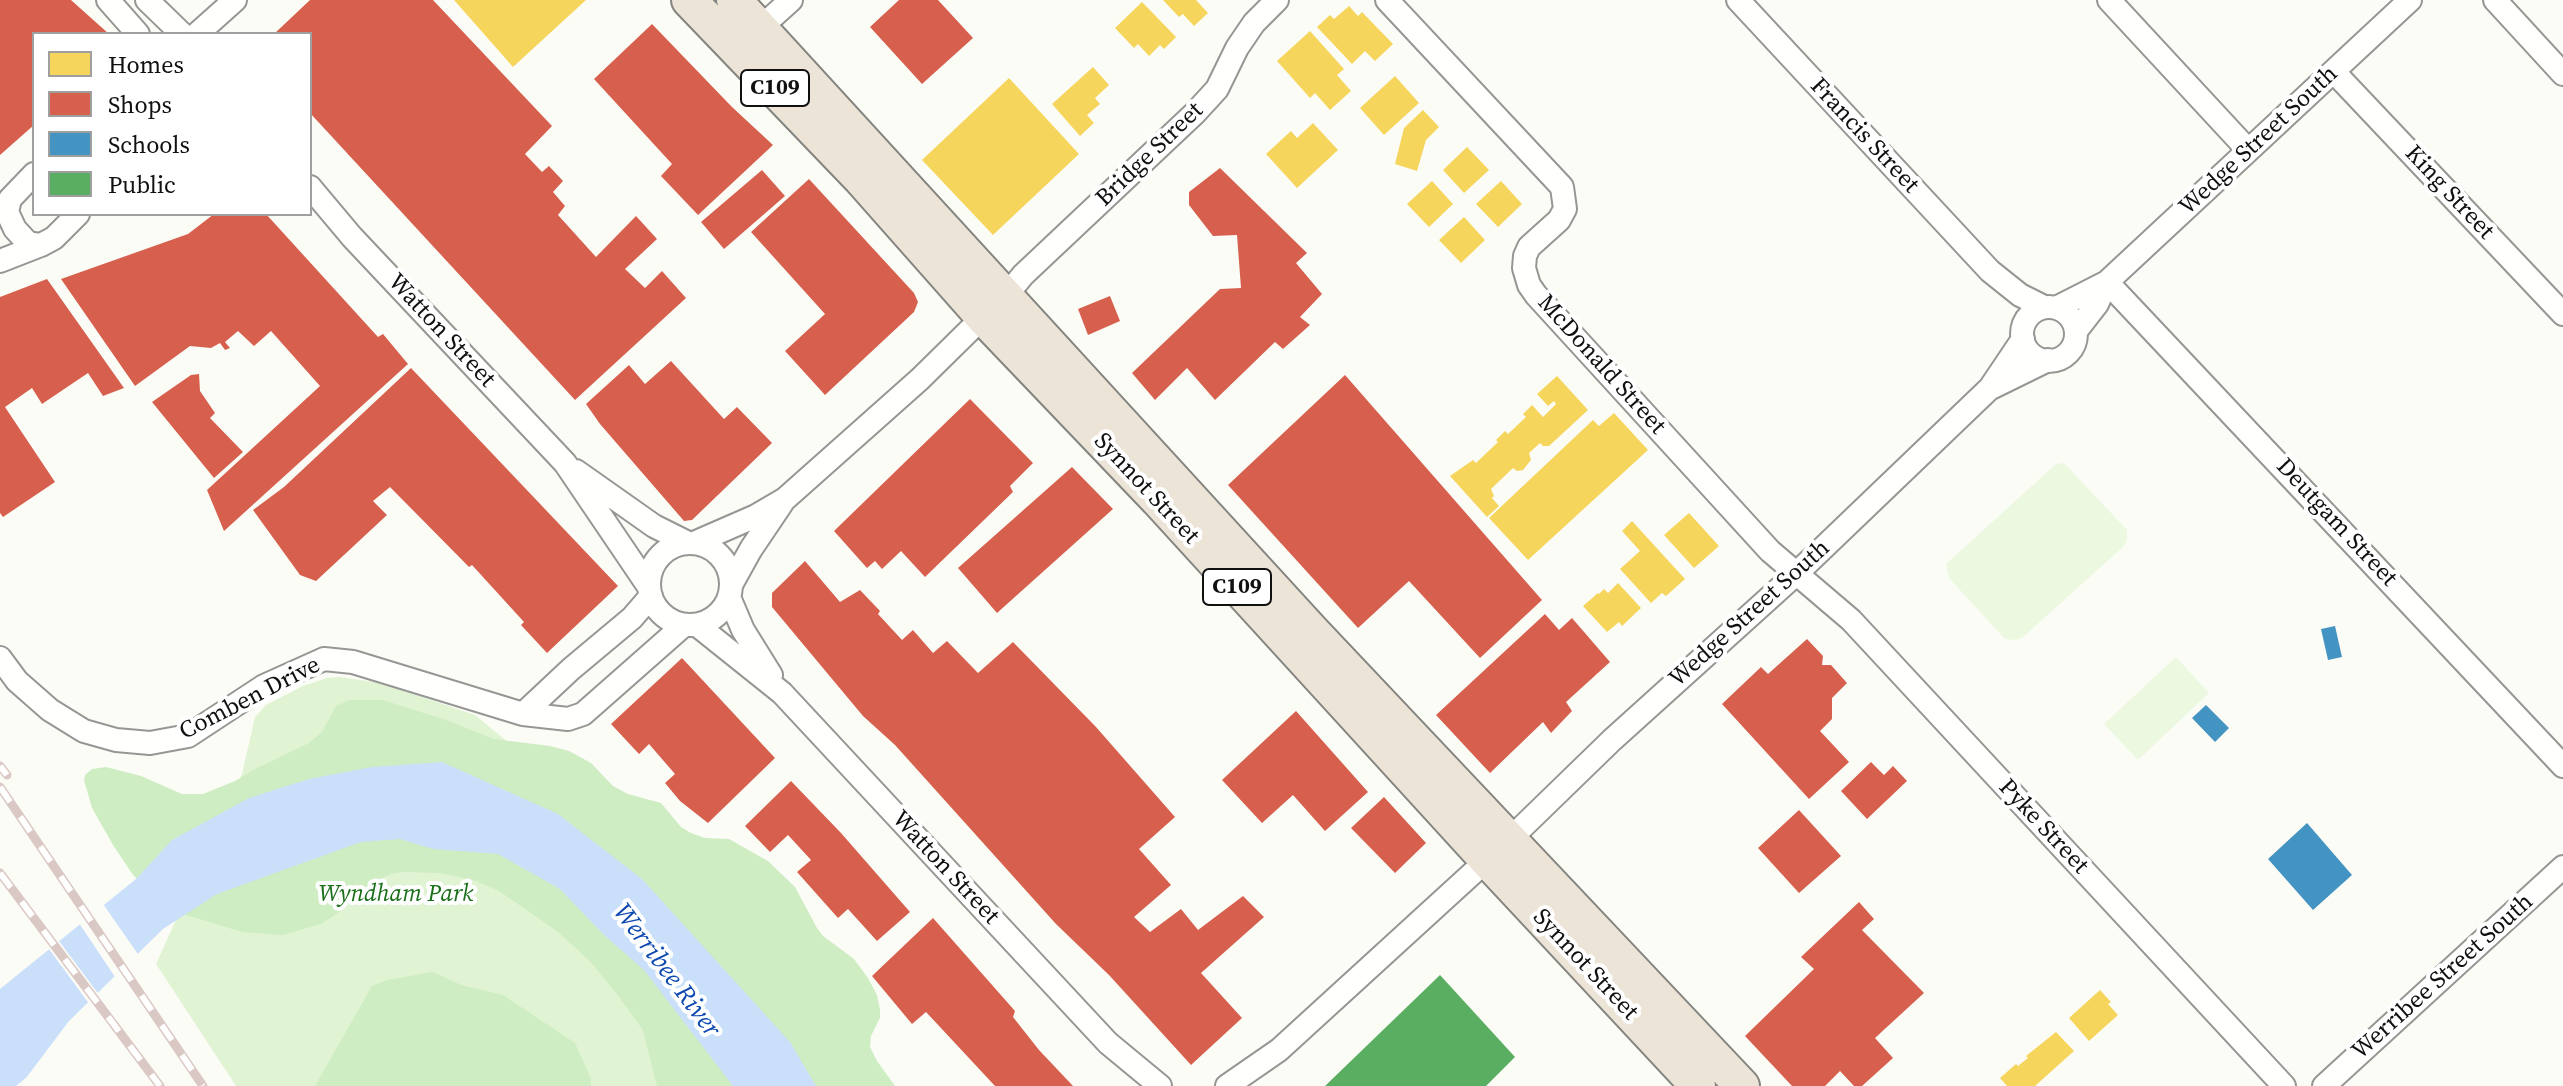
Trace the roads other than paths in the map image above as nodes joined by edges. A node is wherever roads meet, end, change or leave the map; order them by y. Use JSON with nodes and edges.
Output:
{"nodes":[{"id":1,"x":108,"y":0,"type":"edge"},
{"id":2,"x":147,"y":0,"type":"edge"},
{"id":3,"x":235,"y":0,"type":"edge"},
{"id":4,"x":689,"y":0,"type":"edge"},
{"id":5,"x":734,"y":0,"type":"edge"},
{"id":6,"x":791,"y":0,"type":"edge"},
{"id":7,"x":1277,"y":0,"type":"edge"},
{"id":8,"x":1387,"y":0,"type":"edge"},
{"id":9,"x":1738,"y":0,"type":"edge"},
{"id":10,"x":2109,"y":0,"type":"edge"},
{"id":11,"x":2410,"y":0,"type":"edge"},
{"id":12,"x":2495,"y":0,"type":"edge"},
{"id":13,"x":136,"y":32,"type":"edge"},
{"id":14,"x":180,"y":32,"type":"edge"},
{"id":15,"x":199,"y":32,"type":"edge"},
{"id":16,"x":753,"y":43,"type":"junction"},
{"id":17,"x":2334,"y":72,"type":"junction"},
{"id":18,"x":2563,"y":74,"type":"edge"},
{"id":19,"x":2248,"y":150,"type":"junction"},
{"id":20,"x":32,"y":176,"type":"edge"},
{"id":21,"x":312,"y":192,"type":"edge"},
{"id":22,"x":4,"y":214,"type":"edge"},
{"id":23,"x":76,"y":216,"type":"edge"},
{"id":24,"x":41,"y":245,"type":"junction"},
{"id":25,"x":0,"y":261,"type":"edge"},
{"id":26,"x":1990,"y":271,"type":"junction"},
{"id":27,"x":2107,"y":282,"type":"junction"},
{"id":28,"x":994,"y":307,"type":"junction"},
{"id":29,"x":2050,"y":307,"type":"junction"},
{"id":30,"x":2563,"y":314,"type":"edge"},
{"id":31,"x":2076,"y":331,"type":"junction"},
{"id":32,"x":2023,"y":333,"type":"junction"},
{"id":33,"x":2048,"y":360,"type":"junction"},
{"id":34,"x":1989,"y":389,"type":"junction"},
{"id":35,"x":565,"y":463,"type":"junction"},
{"id":36,"x":785,"y":499,"type":"junction"},
{"id":37,"x":691,"y":543,"type":"junction"},
{"id":38,"x":1797,"y":573,"type":"junction"},
{"id":39,"x":730,"y":591,"type":"junction"},
{"id":40,"x":650,"y":592,"type":"junction"},
{"id":41,"x":690,"y":625,"type":"junction"},
{"id":42,"x":0,"y":658,"type":"edge"},
{"id":43,"x":782,"y":693,"type":"junction"},
{"id":44,"x":523,"y":714,"type":"junction"},
{"id":45,"x":2563,"y":766,"type":"edge"},
{"id":46,"x":1499,"y":850,"type":"junction"},
{"id":47,"x":2563,"y":867,"type":"edge"},
{"id":48,"x":1108,"y":1043,"type":"junction"},
{"id":49,"x":1279,"y":1050,"type":"junction"},
{"id":50,"x":1689,"y":1061,"type":"edge"},
{"id":51,"x":1135,"y":1086,"type":"edge"},
{"id":52,"x":1160,"y":1086,"type":"edge"},
{"id":53,"x":1227,"y":1086,"type":"edge"},
{"id":54,"x":1252,"y":1086,"type":"edge"},
{"id":55,"x":1742,"y":1086,"type":"edge"},
{"id":56,"x":2284,"y":1086,"type":"edge"},
{"id":57,"x":2324,"y":1086,"type":"edge"}],
"edges":[{"from":1,"to":13,"type":"street"},
{"from":2,"to":14,"type":"street"},
{"from":3,"to":15,"type":"street"},
{"from":4,"to":16,"type":"highway","name":"Synnot Street","number":"C109"},
{"from":5,"to":16,"type":"highway","name":"Synnot Street","number":"C109"},
{"from":6,"to":16,"type":"street"},
{"from":7,"to":28,"type":"street","name":"Bridge Street"},
{"from":8,"to":38,"type":"street","name":"McDonald Street"},
{"from":9,"to":26,"type":"street","name":"Francis Street"},
{"from":10,"to":19,"type":"street"},
{"from":11,"to":17,"type":"street","name":"Wedge Street South"},
{"from":12,"to":18,"type":"street"},
{"from":16,"to":28,"type":"highway","name":"Synnot Street","number":"C109"},
{"from":17,"to":19,"type":"street","name":"Wedge Street South"},
{"from":17,"to":30,"type":"street","name":"King Street"},
{"from":19,"to":27,"type":"street","name":"Wedge Street South"},
{"from":20,"to":22,"type":"street"},
{"from":21,"to":35,"type":"street","name":"Watton Street"},
{"from":22,"to":24,"type":"street"},
{"from":23,"to":24,"type":"street"},
{"from":24,"to":25,"type":"street"},
{"from":26,"to":29,"type":"street","name":"Francis Street"},
{"from":26,"to":32,"type":"street","name":"Francis Street"},
{"from":27,"to":29,"type":"street","name":"Wedge Street South"},
{"from":27,"to":31,"type":"street","name":"Wedge Street South"},
{"from":27,"to":45,"type":"street","name":"Deutgam Street"},
{"from":28,"to":36,"type":"street","name":"Bridge Street"},
{"from":28,"to":46,"type":"highway","name":"Synnot Street","number":"C109"},
{"from":29,"to":31,"type":"street"},
{"from":29,"to":32,"type":"street"},
{"from":31,"to":33,"type":"street"},
{"from":32,"to":33,"type":"street"},
{"from":32,"to":34,"type":"street","name":"Wedge Street South"},
{"from":33,"to":34,"type":"street","name":"Wedge Street South"},
{"from":34,"to":38,"type":"street","name":"Wedge Street South"},
{"from":35,"to":37,"type":"street","name":"Watton Street"},
{"from":35,"to":40,"type":"street","name":"Watton Street"},
{"from":36,"to":37,"type":"street","name":"Bridge Street"},
{"from":36,"to":39,"type":"street","name":"Bridge Street"},
{"from":37,"to":39,"type":"street"},
{"from":37,"to":40,"type":"street"},
{"from":38,"to":46,"type":"street","name":"Wedge Street South"},
{"from":38,"to":56,"type":"street","name":"Pyke Street"},
{"from":39,"to":41,"type":"street"},
{"from":39,"to":43,"type":"street","name":"Watton Street"},
{"from":40,"to":41,"type":"street"},
{"from":40,"to":44,"type":"street"},
{"from":41,"to":43,"type":"street","name":"Watton Street"},
{"from":41,"to":44,"type":"street","name":"Comben Drive"},
{"from":42,"to":44,"type":"street","name":"Comben Drive"},
{"from":43,"to":48,"type":"street","name":"Watton Street"},
{"from":46,"to":49,"type":"street","name":"Wedge Street South"},
{"from":46,"to":50,"type":"highway","name":"Synnot Street","number":"C109"},
{"from":47,"to":57,"type":"street","name":"Werribee Street South"},
{"from":48,"to":51,"type":"street","name":"Watton Street"},
{"from":48,"to":52,"type":"street","name":"Watton Street"},
{"from":49,"to":53,"type":"street","name":"Wedge Street South"},
{"from":49,"to":54,"type":"street","name":"Wedge Street South"},
{"from":50,"to":55,"type":"highway","name":"Synnot Street","number":"C109"}]}
